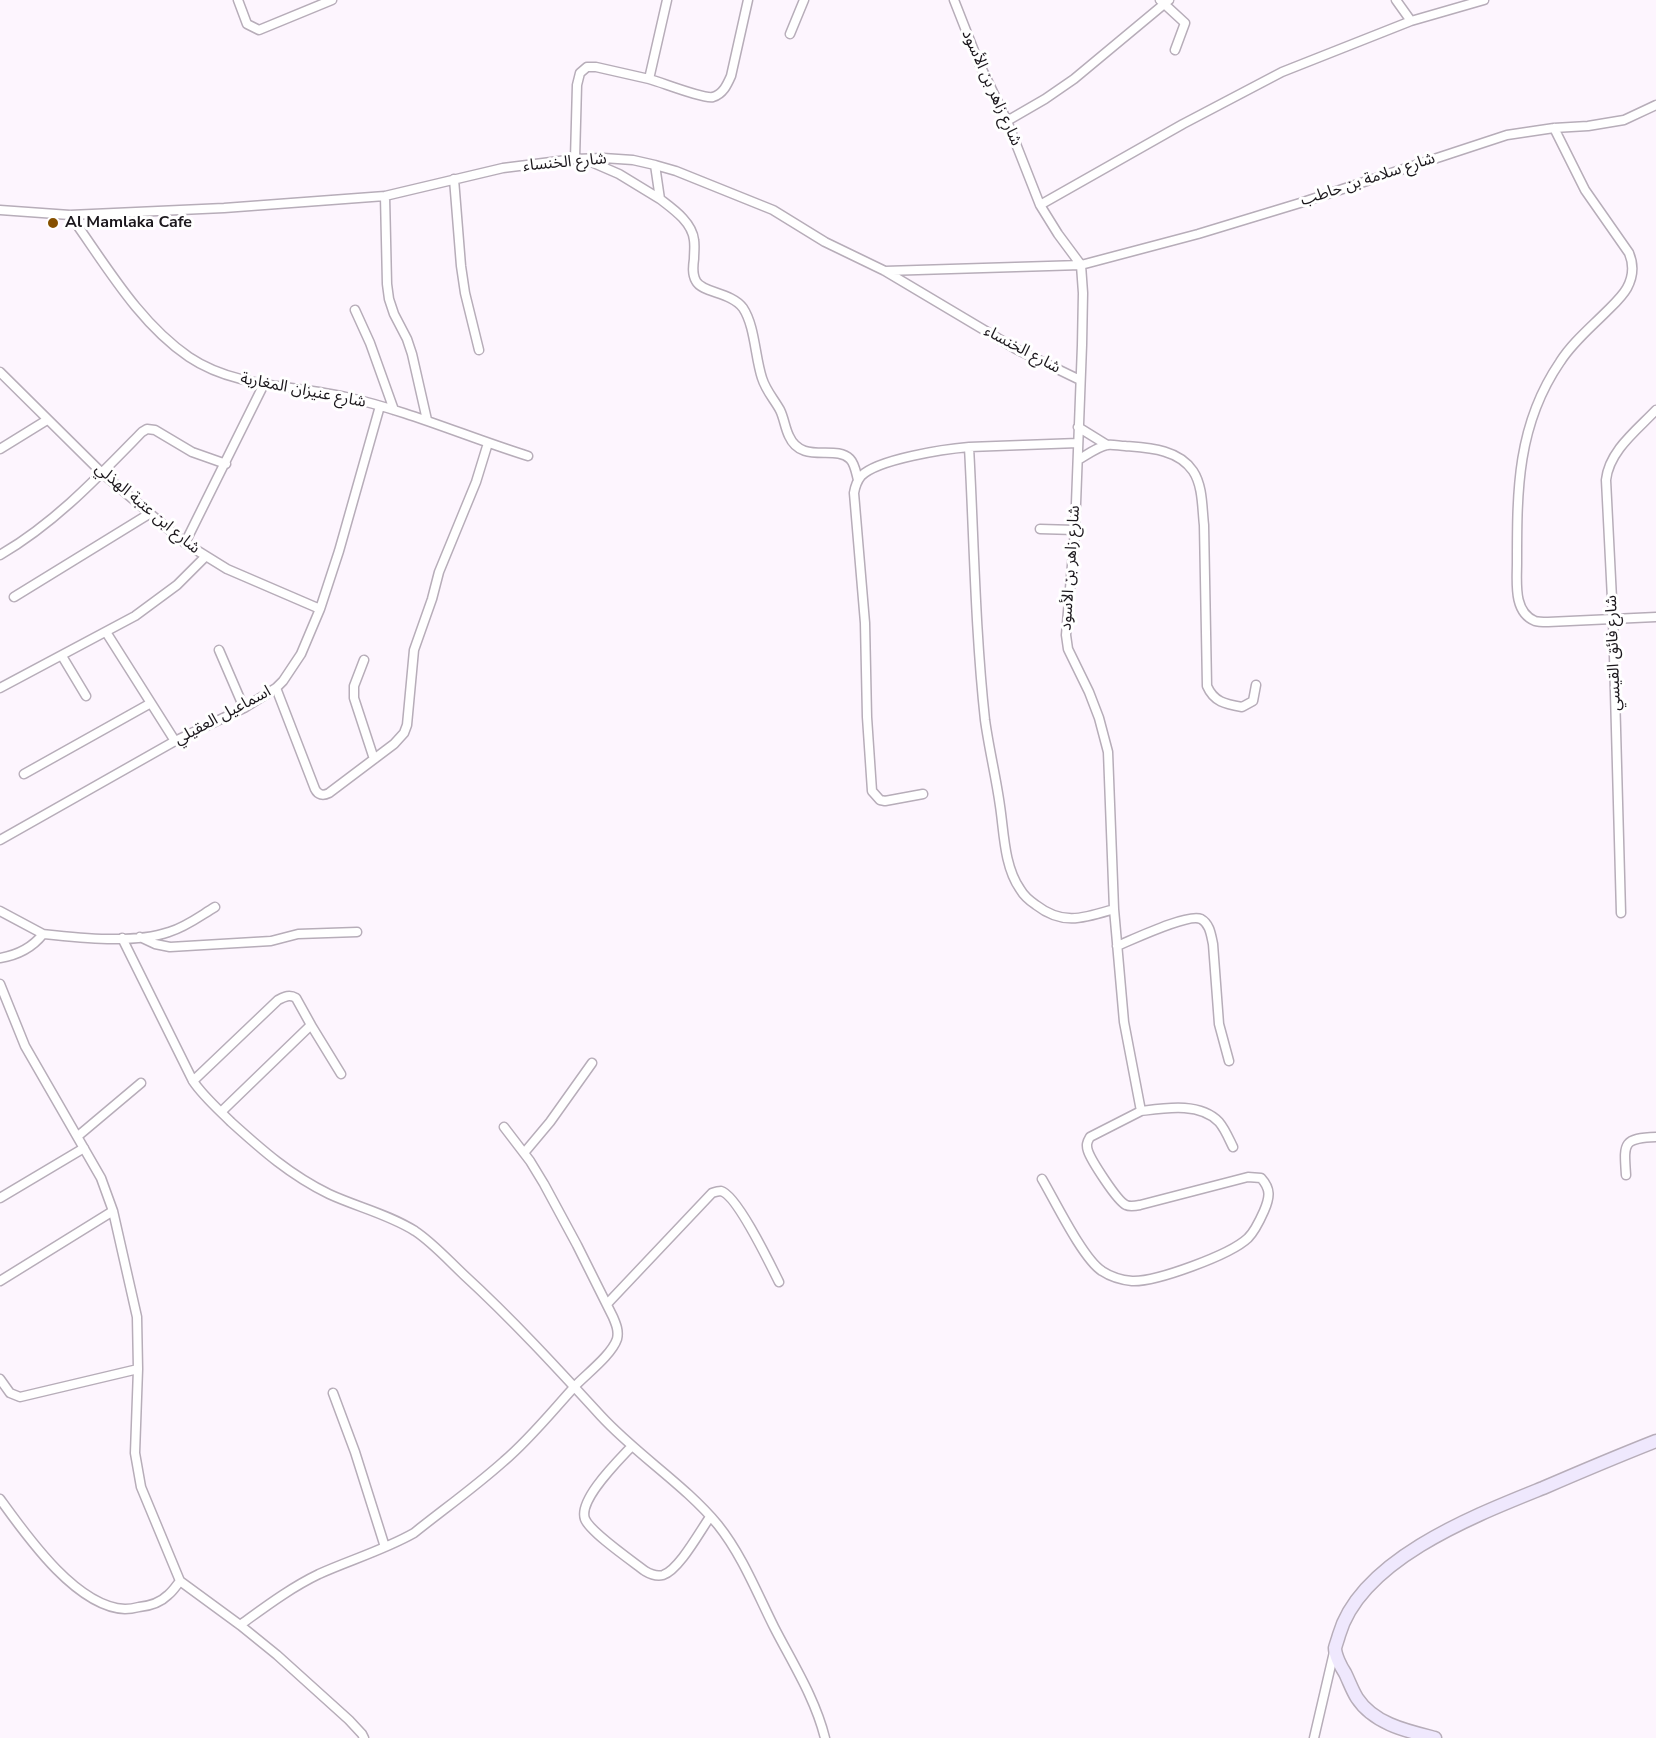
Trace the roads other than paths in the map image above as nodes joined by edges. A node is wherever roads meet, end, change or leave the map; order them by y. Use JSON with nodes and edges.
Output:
{"nodes":[{"id":1,"x":238,"y":0,"type":"edge"},
{"id":2,"x":332,"y":0,"type":"edge"},
{"id":3,"x":667,"y":0,"type":"edge"},
{"id":4,"x":748,"y":0,"type":"edge"},
{"id":5,"x":804,"y":0,"type":"edge"},
{"id":6,"x":954,"y":0,"type":"edge"},
{"id":7,"x":1396,"y":0,"type":"edge"},
{"id":8,"x":1484,"y":0,"type":"edge"},
{"id":9,"x":1164,"y":1,"type":"edge"},
{"id":10,"x":1412,"y":21,"type":"junction"},
{"id":11,"x":790,"y":34,"type":"dead end"},
{"id":12,"x":1175,"y":50,"type":"dead end"},
{"id":13,"x":649,"y":79,"type":"junction"},
{"id":14,"x":1656,"y":105,"type":"edge"},
{"id":15,"x":1007,"y":121,"type":"junction"},
{"id":16,"x":1554,"y":128,"type":"junction"},
{"id":17,"x":580,"y":159,"type":"junction"},
{"id":18,"x":655,"y":165,"type":"junction"},
{"id":19,"x":454,"y":179,"type":"junction"},
{"id":20,"x":385,"y":196,"type":"junction"},
{"id":21,"x":660,"y":199,"type":"junction"},
{"id":22,"x":1040,"y":204,"type":"junction"},
{"id":23,"x":0,"y":210,"type":"edge"},
{"id":24,"x":70,"y":215,"type":"junction"},
{"id":25,"x":1081,"y":265,"type":"junction"},
{"id":26,"x":885,"y":271,"type":"junction"},
{"id":27,"x":355,"y":309,"type":"dead end"},
{"id":28,"x":479,"y":350,"type":"dead end"},
{"id":29,"x":0,"y":372,"type":"edge"},
{"id":30,"x":1080,"y":380,"type":"junction"},
{"id":31,"x":264,"y":384,"type":"junction"},
{"id":32,"x":380,"y":406,"type":"junction"},
{"id":33,"x":394,"y":410,"type":"junction"},
{"id":34,"x":1656,"y":410,"type":"edge"},
{"id":35,"x":47,"y":420,"type":"junction"},
{"id":36,"x":427,"y":420,"type":"junction"},
{"id":37,"x":1078,"y":427,"type":"junction"},
{"id":38,"x":488,"y":443,"type":"junction"},
{"id":39,"x":1078,"y":443,"type":"junction"},
{"id":40,"x":1107,"y":445,"type":"junction"},
{"id":41,"x":969,"y":447,"type":"junction"},
{"id":42,"x":0,"y":449,"type":"edge"},
{"id":43,"x":528,"y":456,"type":"dead end"},
{"id":44,"x":1078,"y":460,"type":"junction"},
{"id":45,"x":226,"y":464,"type":"junction"},
{"id":46,"x":102,"y":473,"type":"junction"},
{"id":47,"x":858,"y":480,"type":"junction"},
{"id":48,"x":149,"y":514,"type":"junction"},
{"id":49,"x":1040,"y":529,"type":"dead end"},
{"id":50,"x":1075,"y":530,"type":"junction"},
{"id":51,"x":185,"y":543,"type":"junction"},
{"id":52,"x":0,"y":555,"type":"edge"},
{"id":53,"x":205,"y":557,"type":"junction"},
{"id":54,"x":14,"y":597,"type":"dead end"},
{"id":55,"x":320,"y":609,"type":"junction"},
{"id":56,"x":1656,"y":617,"type":"edge"},
{"id":57,"x":1613,"y":619,"type":"junction"},
{"id":58,"x":106,"y":632,"type":"junction"},
{"id":59,"x":219,"y":651,"type":"dead end"},
{"id":60,"x":62,"y":656,"type":"junction"},
{"id":61,"x":364,"y":660,"type":"dead end"},
{"id":62,"x":1256,"y":685,"type":"dead end"},
{"id":63,"x":0,"y":688,"type":"edge"},
{"id":64,"x":276,"y":688,"type":"junction"},
{"id":65,"x":86,"y":696,"type":"dead end"},
{"id":66,"x":151,"y":703,"type":"junction"},
{"id":67,"x":244,"y":708,"type":"junction"},
{"id":68,"x":175,"y":741,"type":"junction"},
{"id":69,"x":374,"y":759,"type":"junction"},
{"id":70,"x":24,"y":774,"type":"dead end"},
{"id":71,"x":923,"y":794,"type":"dead end"},
{"id":72,"x":0,"y":840,"type":"edge"},
{"id":73,"x":215,"y":907,"type":"dead end"},
{"id":74,"x":1114,"y":909,"type":"junction"},
{"id":75,"x":0,"y":911,"type":"edge"},
{"id":76,"x":1621,"y":913,"type":"dead end"},
{"id":77,"x":357,"y":932,"type":"dead end"},
{"id":78,"x":43,"y":934,"type":"junction"},
{"id":79,"x":140,"y":937,"type":"junction"},
{"id":80,"x":122,"y":938,"type":"junction"},
{"id":81,"x":1117,"y":946,"type":"junction"},
{"id":82,"x":0,"y":958,"type":"edge"},
{"id":83,"x":0,"y":984,"type":"edge"},
{"id":84,"x":311,"y":1025,"type":"junction"},
{"id":85,"x":1229,"y":1061,"type":"dead end"},
{"id":86,"x":592,"y":1063,"type":"dead end"},
{"id":87,"x":341,"y":1074,"type":"dead end"},
{"id":88,"x":193,"y":1081,"type":"junction"},
{"id":89,"x":141,"y":1083,"type":"dead end"},
{"id":90,"x":221,"y":1112,"type":"junction"},
{"id":91,"x":1141,"y":1112,"type":"junction"},
{"id":92,"x":504,"y":1127,"type":"dead end"},
{"id":93,"x":78,"y":1136,"type":"junction"},
{"id":94,"x":1656,"y":1137,"type":"edge"},
{"id":95,"x":1233,"y":1147,"type":"dead end"},
{"id":96,"x":84,"y":1148,"type":"junction"},
{"id":97,"x":524,"y":1153,"type":"junction"},
{"id":98,"x":1626,"y":1175,"type":"dead end"},
{"id":99,"x":1042,"y":1179,"type":"dead end"},
{"id":100,"x":0,"y":1198,"type":"edge"},
{"id":101,"x":113,"y":1211,"type":"junction"},
{"id":102,"x":0,"y":1281,"type":"edge"},
{"id":103,"x":779,"y":1282,"type":"dead end"},
{"id":104,"x":607,"y":1304,"type":"junction"},
{"id":105,"x":138,"y":1369,"type":"junction"},
{"id":106,"x":0,"y":1379,"type":"edge"},
{"id":107,"x":575,"y":1387,"type":"junction"},
{"id":108,"x":333,"y":1394,"type":"dead end"},
{"id":109,"x":1656,"y":1441,"type":"edge"},
{"id":110,"x":631,"y":1447,"type":"junction"},
{"id":111,"x":0,"y":1499,"type":"edge"},
{"id":112,"x":710,"y":1517,"type":"junction"},
{"id":113,"x":385,"y":1547,"type":"junction"},
{"id":114,"x":180,"y":1581,"type":"junction"},
{"id":115,"x":240,"y":1625,"type":"junction"},
{"id":116,"x":1335,"y":1649,"type":"junction"},
{"id":117,"x":364,"y":1738,"type":"edge"},
{"id":118,"x":825,"y":1738,"type":"edge"},
{"id":119,"x":1314,"y":1738,"type":"edge"},
{"id":120,"x":1435,"y":1738,"type":"edge"}],
"edges":[{"from":1,"to":2,"type":"street"},
{"from":3,"to":13,"type":"street"},
{"from":4,"to":13,"type":"street"},
{"from":5,"to":11,"type":"street"},
{"from":6,"to":15,"type":"street","name":"شارع زاهر بن الأسود"},
{"from":7,"to":10,"type":"street"},
{"from":8,"to":10,"type":"street"},
{"from":9,"to":12,"type":"street"},
{"from":9,"to":15,"type":"street"},
{"from":10,"to":22,"type":"street"},
{"from":13,"to":17,"type":"street"},
{"from":14,"to":16,"type":"street","name":"شارع سلامة بن حاطب"},
{"from":15,"to":22,"type":"street","name":"شارع زاهر بن الأسود"},
{"from":16,"to":25,"type":"street","name":"شارع سلامة بن حاطب"},
{"from":16,"to":57,"type":"street"},
{"from":17,"to":18,"type":"street","name":"شارع الخنساء"},
{"from":17,"to":19,"type":"street","name":"شارع الخنساء"},
{"from":17,"to":21,"type":"street"},
{"from":18,"to":21,"type":"street"},
{"from":18,"to":26,"type":"street","name":"شارع الخنساء"},
{"from":19,"to":20,"type":"street","name":"شارع الخنساء"},
{"from":19,"to":28,"type":"street"},
{"from":20,"to":24,"type":"street","name":"شارع الخنساء"},
{"from":20,"to":36,"type":"street"},
{"from":21,"to":47,"type":"street"},
{"from":22,"to":25,"type":"street","name":"شارع زاهر بن الأسود"},
{"from":23,"to":24,"type":"street","name":"شارع الخنساء"},
{"from":24,"to":31,"type":"street","name":"شارع عنيزان المغاربة"},
{"from":25,"to":26,"type":"street","name":"شارع سلامة بن حاطب"},
{"from":25,"to":30,"type":"street","name":"شارع زاهر بن الأسود"},
{"from":26,"to":30,"type":"street","name":"شارع الخنساء"},
{"from":27,"to":33,"type":"street"},
{"from":29,"to":35,"type":"street","name":"شارع ابن عتبة الهذلي"},
{"from":30,"to":37,"type":"street","name":"شارع زاهر بن الأسود"},
{"from":31,"to":32,"type":"street","name":"شارع عنيزان المغاربة"},
{"from":31,"to":45,"type":"street"},
{"from":32,"to":33,"type":"street","name":"شارع عنيزان المغاربة"},
{"from":32,"to":55,"type":"street","name":"اسماعيل العقيلي"},
{"from":33,"to":36,"type":"street","name":"شارع عنيزان المغاربة"},
{"from":34,"to":57,"type":"street","name":"شارع فائق القيسي"},
{"from":35,"to":42,"type":"street"},
{"from":35,"to":46,"type":"street","name":"شارع ابن عتبة الهذلي"},
{"from":36,"to":38,"type":"street","name":"شارع عنيزان المغاربة"},
{"from":37,"to":39,"type":"street","name":"شارع زاهر بن الأسود"},
{"from":37,"to":40,"type":"street"},
{"from":38,"to":43,"type":"street","name":"شارع عنيزان المغاربة"},
{"from":38,"to":69,"type":"street"},
{"from":39,"to":41,"type":"street"},
{"from":39,"to":44,"type":"street","name":"شارع زاهر بن الأسود"},
{"from":40,"to":44,"type":"street"},
{"from":40,"to":62,"type":"street"},
{"from":41,"to":47,"type":"street"},
{"from":41,"to":74,"type":"street"},
{"from":44,"to":50,"type":"street","name":"شارع زاهر بن الأسود"},
{"from":45,"to":46,"type":"street"},
{"from":45,"to":51,"type":"street"},
{"from":46,"to":48,"type":"street","name":"شارع ابن عتبة الهذلي"},
{"from":46,"to":52,"type":"street"},
{"from":47,"to":71,"type":"street"},
{"from":48,"to":51,"type":"street","name":"شارع ابن عتبة الهذلي"},
{"from":48,"to":54,"type":"street"},
{"from":49,"to":50,"type":"street"},
{"from":50,"to":74,"type":"street","name":"شارع زاهر بن الأسود"},
{"from":51,"to":53,"type":"street","name":"شارع ابن عتبة الهذلي"},
{"from":53,"to":55,"type":"street","name":"شارع ابن عتبة الهذلي"},
{"from":53,"to":58,"type":"street"},
{"from":55,"to":64,"type":"street","name":"اسماعيل العقيلي"},
{"from":56,"to":57,"type":"street"},
{"from":57,"to":76,"type":"street","name":"شارع فائق القيسي"},
{"from":58,"to":60,"type":"street"},
{"from":58,"to":66,"type":"street"},
{"from":59,"to":67,"type":"street"},
{"from":60,"to":63,"type":"street"},
{"from":60,"to":65,"type":"street"},
{"from":61,"to":69,"type":"street"},
{"from":64,"to":67,"type":"street","name":"اسماعيل العقيلي"},
{"from":64,"to":69,"type":"street"},
{"from":66,"to":68,"type":"street"},
{"from":66,"to":70,"type":"street"},
{"from":67,"to":68,"type":"street","name":"اسماعيل العقيلي"},
{"from":68,"to":72,"type":"street","name":"اسماعيل العقيلي"},
{"from":73,"to":79,"type":"street"},
{"from":74,"to":81,"type":"street","name":"شارع زاهر بن الأسود"},
{"from":75,"to":78,"type":"street"},
{"from":77,"to":79,"type":"street"},
{"from":78,"to":80,"type":"street"},
{"from":78,"to":82,"type":"street"},
{"from":79,"to":80,"type":"street"},
{"from":80,"to":88,"type":"street"},
{"from":81,"to":85,"type":"street"},
{"from":81,"to":91,"type":"street","name":"شارع زاهر بن الأسود"},
{"from":83,"to":93,"type":"street"},
{"from":84,"to":87,"type":"street"},
{"from":84,"to":88,"type":"street"},
{"from":84,"to":90,"type":"street"},
{"from":86,"to":97,"type":"street"},
{"from":88,"to":90,"type":"street"},
{"from":89,"to":93,"type":"street"},
{"from":90,"to":107,"type":"street"},
{"from":91,"to":95,"type":"street"},
{"from":91,"to":99,"type":"street"},
{"from":92,"to":97,"type":"street"},
{"from":93,"to":96,"type":"street"},
{"from":94,"to":98,"type":"street"},
{"from":96,"to":100,"type":"street"},
{"from":96,"to":101,"type":"street"},
{"from":97,"to":104,"type":"street"},
{"from":101,"to":102,"type":"street"},
{"from":101,"to":105,"type":"street"},
{"from":103,"to":104,"type":"street"},
{"from":104,"to":107,"type":"street"},
{"from":105,"to":106,"type":"street"},
{"from":105,"to":114,"type":"street"},
{"from":107,"to":110,"type":"street"},
{"from":107,"to":113,"type":"street"},
{"from":108,"to":113,"type":"street"},
{"from":109,"to":116,"type":"street"},
{"from":110,"to":112,"type":"street"},
{"from":110,"to":112,"type":"street"},
{"from":111,"to":114,"type":"street"},
{"from":112,"to":118,"type":"street"},
{"from":113,"to":115,"type":"street"},
{"from":114,"to":115,"type":"street"},
{"from":115,"to":117,"type":"street"},
{"from":116,"to":119,"type":"street"},
{"from":116,"to":120,"type":"street"}]}
